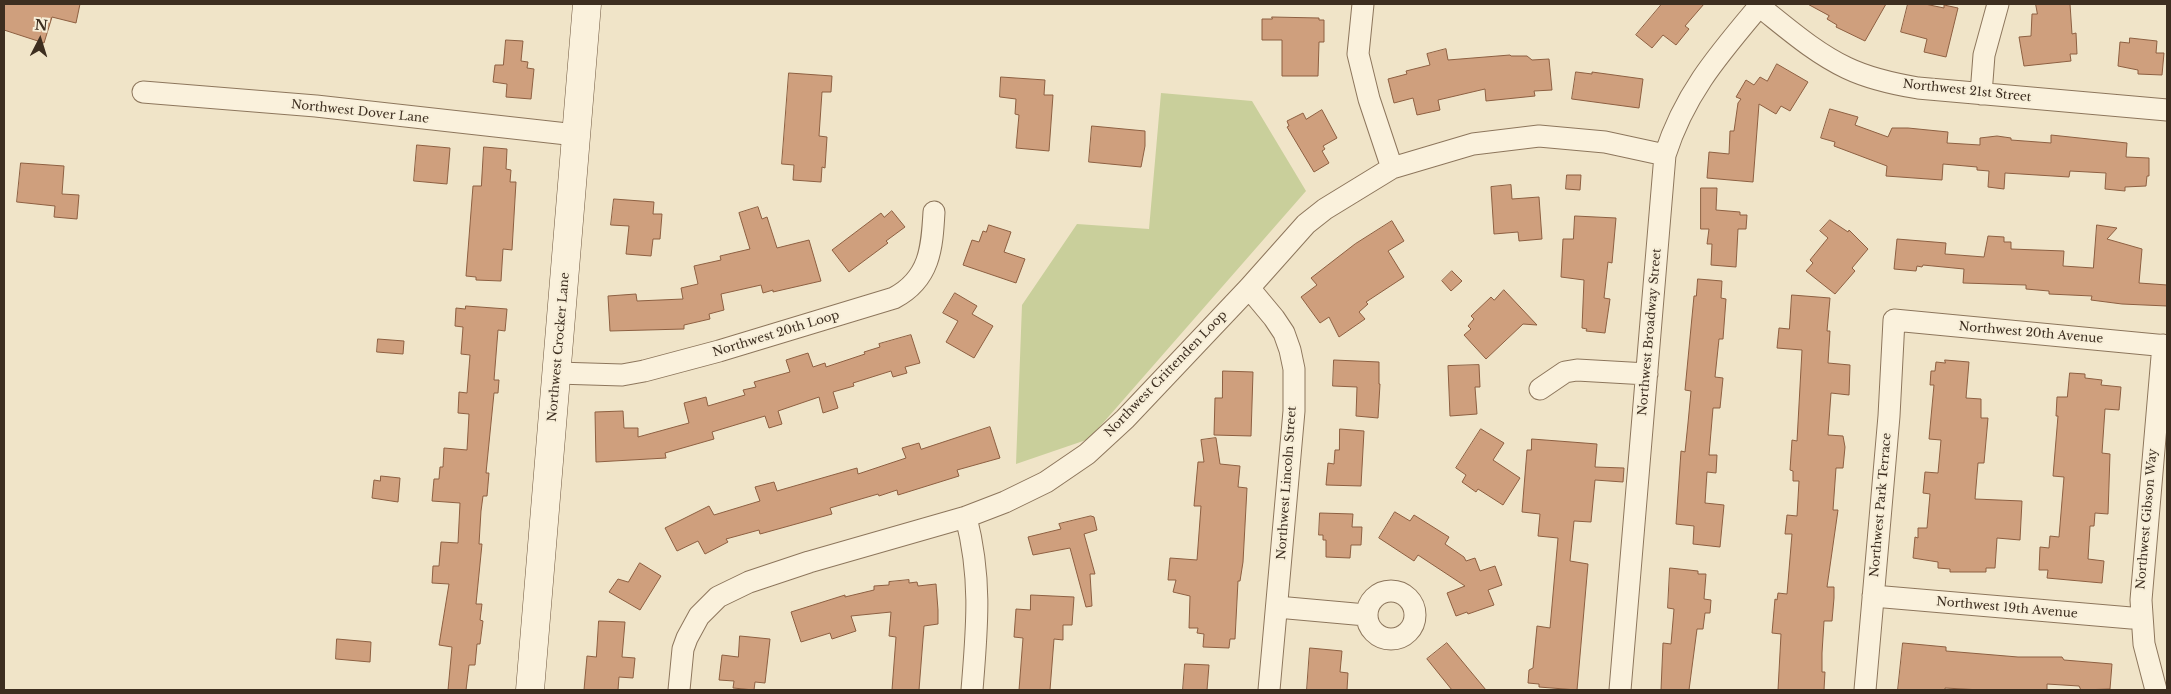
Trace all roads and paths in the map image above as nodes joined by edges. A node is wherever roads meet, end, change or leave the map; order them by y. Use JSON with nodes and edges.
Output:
{"nodes":[{"id":1,"x":587,"y":4,"type":"edge"},
{"id":2,"x":1363,"y":4,"type":"edge"},
{"id":3,"x":1998,"y":4,"type":"edge"},
{"id":4,"x":1760,"y":5,"type":"edge"},
{"id":5,"x":143,"y":92,"type":"dead end"},
{"id":6,"x":1981,"y":94,"type":"junction"},
{"id":7,"x":2167,"y":110,"type":"edge"},
{"id":8,"x":576,"y":135,"type":"junction"},
{"id":9,"x":1665,"y":154,"type":"junction"},
{"id":10,"x":1392,"y":168,"type":"junction"},
{"id":11,"x":934,"y":212,"type":"dead end"},
{"id":12,"x":1250,"y":288,"type":"junction"},
{"id":13,"x":1894,"y":320,"type":"joint"},
{"id":14,"x":2165,"y":346,"type":"edge"},
{"id":15,"x":557,"y":373,"type":"junction"},
{"id":16,"x":1647,"y":374,"type":"junction"},
{"id":17,"x":1540,"y":389,"type":"dead end"},
{"id":18,"x":966,"y":517,"type":"junction"},
{"id":19,"x":1873,"y":596,"type":"junction"},
{"id":20,"x":1277,"y":607,"type":"junction"},
{"id":21,"x":1366,"y":615,"type":"dead end"},
{"id":22,"x":2141,"y":616,"type":"junction"},
{"id":23,"x":530,"y":690,"type":"edge"},
{"id":24,"x":679,"y":690,"type":"edge"},
{"id":25,"x":972,"y":690,"type":"edge"},
{"id":26,"x":1269,"y":690,"type":"edge"},
{"id":27,"x":1620,"y":690,"type":"edge"},
{"id":28,"x":1865,"y":690,"type":"edge"},
{"id":29,"x":2156,"y":690,"type":"edge"}],
"edges":[{"from":1,"to":8,"type":"street","name":"Northwest Crocker Lane"},
{"from":2,"to":10,"type":"street"},
{"from":3,"to":6,"type":"street"},
{"from":4,"to":6,"type":"street","name":"Northwest 21st Street"},
{"from":4,"to":9,"type":"street","name":"Northwest Broadway Street"},
{"from":5,"to":8,"type":"street","name":"Northwest Dover Lane"},
{"from":6,"to":7,"type":"street","name":"Northwest 21st Street"},
{"from":8,"to":15,"type":"street","name":"Northwest Crocker Lane"},
{"from":9,"to":10,"type":"street","name":"Northwest Crittenden Loop"},
{"from":9,"to":16,"type":"street","name":"Northwest Broadway Street"},
{"from":10,"to":12,"type":"street","name":"Northwest Crittenden Loop"},
{"from":11,"to":15,"type":"street","name":"Northwest 20th Loop"},
{"from":12,"to":18,"type":"street","name":"Northwest Crittenden Loop"},
{"from":12,"to":20,"type":"street","name":"Northwest Lincoln Street"},
{"from":13,"to":14,"type":"street","name":"Northwest 20th Avenue"},
{"from":13,"to":19,"type":"street","name":"Northwest Park Terrace"},
{"from":14,"to":22,"type":"street","name":"Northwest Gibson Way"},
{"from":15,"to":23,"type":"street","name":"Northwest Crocker Lane"},
{"from":16,"to":17,"type":"street"},
{"from":16,"to":27,"type":"street","name":"Northwest Broadway Street"},
{"from":18,"to":24,"type":"street","name":"Northwest Crittenden Loop"},
{"from":18,"to":25,"type":"street"},
{"from":19,"to":22,"type":"street","name":"Northwest 19th Avenue"},
{"from":19,"to":28,"type":"street","name":"Northwest Park Terrace"},
{"from":20,"to":21,"type":"street"},
{"from":20,"to":26,"type":"street","name":"Northwest Lincoln Street"},
{"from":22,"to":29,"type":"street","name":"Northwest Gibson Way"}]}
